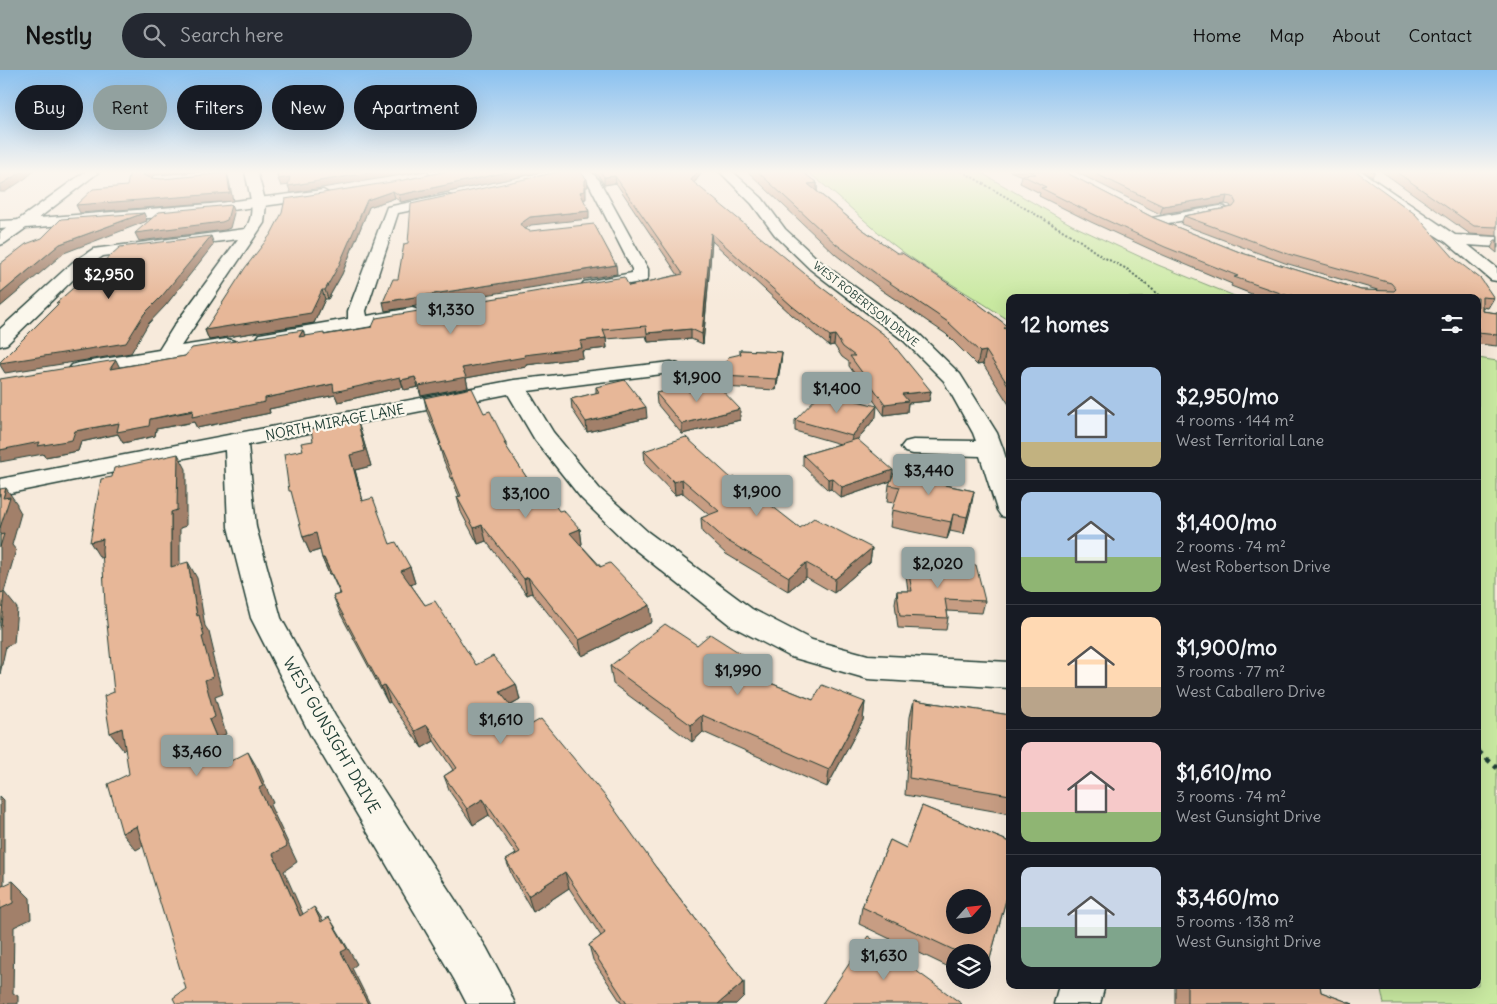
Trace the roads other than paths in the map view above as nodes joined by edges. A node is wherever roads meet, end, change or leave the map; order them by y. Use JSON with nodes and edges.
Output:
{"nodes":[{"id":1,"x":35,"y":215,"type":"edge"},
{"id":2,"x":153,"y":215,"type":"edge"},
{"id":3,"x":258,"y":215,"type":"edge"},
{"id":4,"x":390,"y":215,"type":"edge"},
{"id":5,"x":610,"y":215,"type":"edge"},
{"id":6,"x":767,"y":215,"type":"edge"},
{"id":7,"x":1183,"y":215,"type":"edge"},
{"id":8,"x":1414,"y":215,"type":"edge"},
{"id":9,"x":614,"y":222,"type":"junction"},
{"id":10,"x":22,"y":224,"type":"junction"},
{"id":11,"x":597,"y":224,"type":"dead end"},
{"id":12,"x":0,"y":225,"type":"edge"},
{"id":13,"x":1182,"y":231,"type":"edge"},
{"id":14,"x":251,"y":233,"type":"junction"},
{"id":15,"x":1451,"y":239,"type":"junction"},
{"id":16,"x":0,"y":240,"type":"edge"},
{"id":17,"x":1497,"y":242,"type":"edge"},
{"id":18,"x":1497,"y":276,"type":"edge"},
{"id":19,"x":570,"y":289,"type":"edge"},
{"id":20,"x":433,"y":311,"type":"edge"},
{"id":21,"x":358,"y":324,"type":"junction"},
{"id":22,"x":0,"y":340,"type":"edge"},
{"id":23,"x":166,"y":355,"type":"junction"},
{"id":24,"x":672,"y":368,"type":"dead end"},
{"id":25,"x":58,"y":372,"type":"edge"},
{"id":26,"x":514,"y":386,"type":"junction"},
{"id":27,"x":236,"y":442,"type":"junction"},
{"id":28,"x":913,"y":447,"type":"dead end"},
{"id":29,"x":991,"y":449,"type":"junction"},
{"id":30,"x":0,"y":487,"type":"edge"},
{"id":31,"x":1006,"y":497,"type":"edge"},
{"id":32,"x":1006,"y":675,"type":"edge"},
{"id":33,"x":1081,"y":989,"type":"edge"},
{"id":34,"x":492,"y":1004,"type":"edge"},
{"id":35,"x":1076,"y":1004,"type":"edge"}],
"edges":[{"from":1,"to":10,"type":"street"},
{"from":2,"to":10,"type":"street"},
{"from":3,"to":14,"type":"street"},
{"from":4,"to":21,"type":"street"},
{"from":5,"to":9,"type":"street"},
{"from":6,"to":29,"type":"street","name":"WEST ROBERTSON DRIVE"},
{"from":7,"to":13,"type":"street"},
{"from":8,"to":15,"type":"street"},
{"from":9,"to":11,"type":"street"},
{"from":9,"to":19,"type":"street"},
{"from":10,"to":12,"type":"street"},
{"from":10,"to":16,"type":"street"},
{"from":14,"to":22,"type":"street"},
{"from":14,"to":23,"type":"street"},
{"from":15,"to":17,"type":"street"},
{"from":15,"to":18,"type":"street"},
{"from":20,"to":21,"type":"street"},
{"from":21,"to":23,"type":"street"},
{"from":23,"to":25,"type":"street"},
{"from":24,"to":26,"type":"street","name":"NORTH MIRAGE LANE"},
{"from":26,"to":27,"type":"street","name":"NORTH MIRAGE LANE"},
{"from":26,"to":32,"type":"street"},
{"from":27,"to":30,"type":"street","name":"NORTH MIRAGE LANE"},
{"from":27,"to":34,"type":"street","name":"WEST GUNSIGHT DRIVE"},
{"from":28,"to":29,"type":"street"},
{"from":29,"to":31,"type":"street","name":"WEST ROBERTSON DRIVE"},
{"from":33,"to":35,"type":"street"}]}
